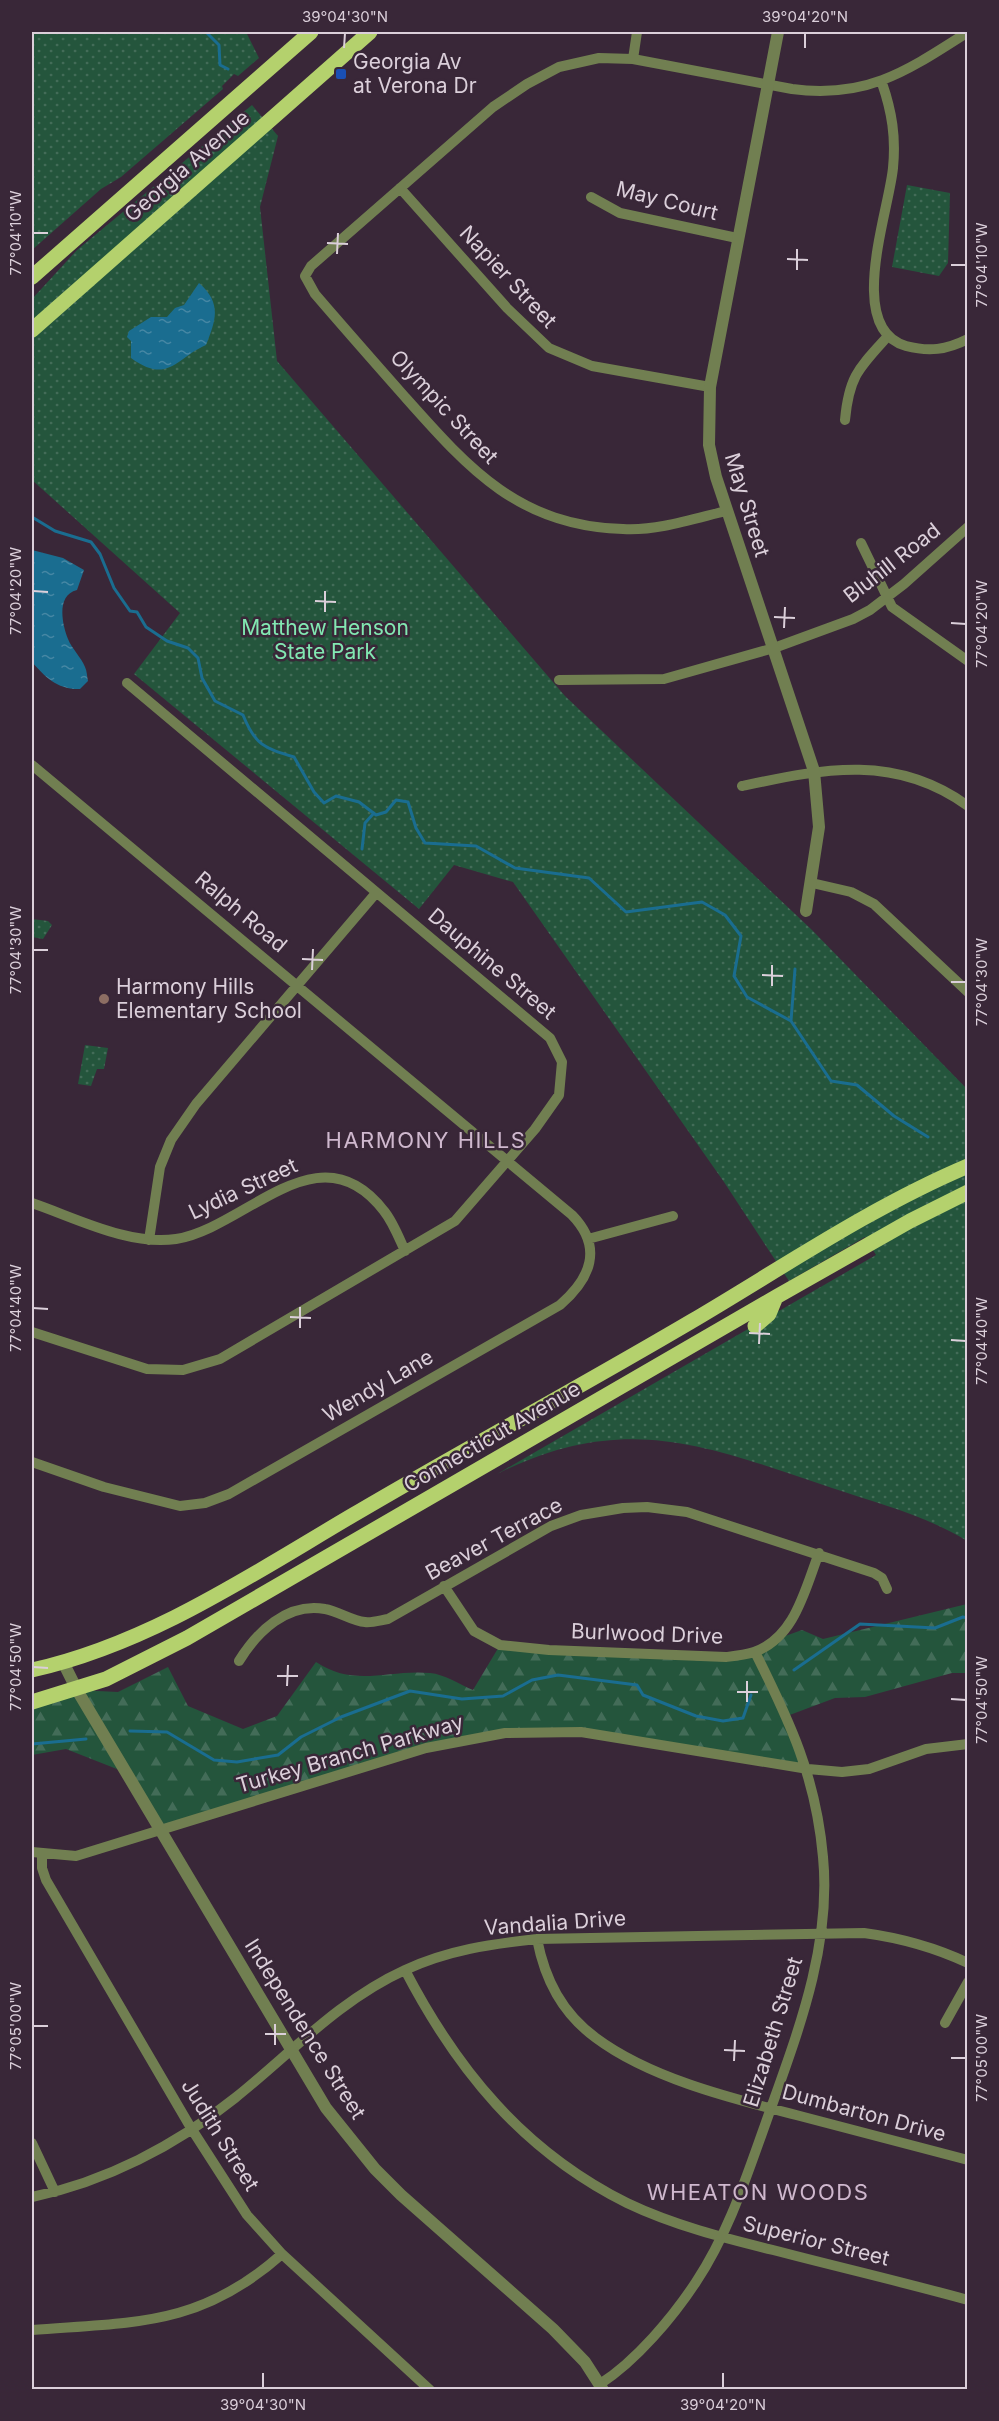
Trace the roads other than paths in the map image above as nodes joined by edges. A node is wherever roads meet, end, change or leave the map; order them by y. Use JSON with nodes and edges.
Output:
{"nodes":[{"id":1,"x":311,"y":32,"type":"edge"},
{"id":2,"x":370,"y":32,"type":"edge"},
{"id":3,"x":637,"y":32,"type":"edge"},
{"id":4,"x":778,"y":32,"type":"edge"},
{"id":5,"x":968,"y":32,"type":"edge"},
{"id":6,"x":633,"y":58,"type":"junction"},
{"id":7,"x":882,"y":83,"type":"junction"},
{"id":8,"x":768,"y":84,"type":"junction"},
{"id":9,"x":400,"y":188,"type":"junction"},
{"id":10,"x":591,"y":196,"type":"dead end"},
{"id":11,"x":737,"y":238,"type":"junction"},
{"id":12,"x":32,"y":277,"type":"edge"},
{"id":13,"x":32,"y":330,"type":"edge"},
{"id":14,"x":888,"y":336,"type":"junction"},
{"id":15,"x":968,"y":339,"type":"edge"},
{"id":16,"x":710,"y":387,"type":"junction"},
{"id":17,"x":845,"y":420,"type":"dead end"},
{"id":18,"x":726,"y":511,"type":"junction"},
{"id":19,"x":968,"y":527,"type":"edge"},
{"id":20,"x":861,"y":543,"type":"dead end"},
{"id":21,"x":886,"y":596,"type":"junction"},
{"id":22,"x":774,"y":648,"type":"junction"},
{"id":23,"x":968,"y":661,"type":"edge"},
{"id":24,"x":559,"y":680,"type":"dead end"},
{"id":25,"x":127,"y":683,"type":"dead end"},
{"id":26,"x":32,"y":765,"type":"edge"},
{"id":27,"x":814,"y":771,"type":"junction"},
{"id":28,"x":742,"y":786,"type":"dead end"},
{"id":29,"x":968,"y":806,"type":"edge"},
{"id":30,"x":812,"y":883,"type":"junction"},
{"id":31,"x":376,"y":893,"type":"junction"},
{"id":32,"x":806,"y":911,"type":"dead end"},
{"id":33,"x":297,"y":984,"type":"junction"},
{"id":34,"x":966,"y":989,"type":"edge"},
{"id":35,"x":507,"y":1161,"type":"junction"},
{"id":36,"x":968,"y":1166,"type":"edge"},
{"id":37,"x":968,"y":1192,"type":"edge"},
{"id":38,"x":32,"y":1203,"type":"edge"},
{"id":39,"x":673,"y":1216,"type":"dead end"},
{"id":40,"x":588,"y":1239,"type":"junction"},
{"id":41,"x":149,"y":1240,"type":"junction"},
{"id":42,"x":405,"y":1251,"type":"junction"},
{"id":43,"x":782,"y":1293,"type":"junction"},
{"id":44,"x":686,"y":1325,"type":"junction"},
{"id":45,"x":755,"y":1326,"type":"dead end"},
{"id":46,"x":32,"y":1332,"type":"edge"},
{"id":47,"x":696,"y":1343,"type":"junction"},
{"id":48,"x":32,"y":1462,"type":"edge"},
{"id":49,"x":819,"y":1553,"type":"junction"},
{"id":50,"x":444,"y":1586,"type":"junction"},
{"id":51,"x":887,"y":1589,"type":"dead end"},
{"id":52,"x":755,"y":1652,"type":"junction"},
{"id":53,"x":239,"y":1661,"type":"dead end"},
{"id":54,"x":63,"y":1662,"type":"junction"},
{"id":55,"x":32,"y":1670,"type":"edge"},
{"id":56,"x":77,"y":1690,"type":"junction"},
{"id":57,"x":32,"y":1702,"type":"edge"},
{"id":58,"x":968,"y":1744,"type":"edge"},
{"id":59,"x":808,"y":1769,"type":"junction"},
{"id":60,"x":161,"y":1829,"type":"junction"},
{"id":61,"x":37,"y":1853,"type":"edge"},
{"id":62,"x":820,"y":1933,"type":"junction"},
{"id":63,"x":537,"y":1939,"type":"junction"},
{"id":64,"x":968,"y":1963,"type":"edge"},
{"id":65,"x":405,"y":1970,"type":"junction"},
{"id":66,"x":968,"y":1982,"type":"edge"},
{"id":67,"x":945,"y":2023,"type":"dead end"},
{"id":68,"x":291,"y":2051,"type":"junction"},
{"id":69,"x":770,"y":2109,"type":"junction"},
{"id":70,"x":191,"y":2128,"type":"junction"},
{"id":71,"x":32,"y":2143,"type":"edge"},
{"id":72,"x":968,"y":2160,"type":"edge"},
{"id":73,"x":55,"y":2192,"type":"junction"},
{"id":74,"x":32,"y":2197,"type":"edge"},
{"id":75,"x":721,"y":2237,"type":"junction"},
{"id":76,"x":282,"y":2254,"type":"junction"},
{"id":77,"x":968,"y":2300,"type":"edge"},
{"id":78,"x":32,"y":2330,"type":"edge"},
{"id":79,"x":602,"y":2386,"type":"edge"},
{"id":80,"x":430,"y":2390,"type":"edge"}],
"edges":[{"from":1,"to":12,"type":"main road","name":"Georgia Avenue"},
{"from":2,"to":13,"type":"main road","name":"Georgia Avenue"},
{"from":3,"to":6,"type":"street"},
{"from":4,"to":8,"type":"street","name":"May Street"},
{"from":5,"to":7,"type":"street"},
{"from":6,"to":8,"type":"street"},
{"from":6,"to":9,"type":"street"},
{"from":7,"to":8,"type":"street"},
{"from":7,"to":14,"type":"street"},
{"from":8,"to":11,"type":"street","name":"May Street"},
{"from":9,"to":16,"type":"street","name":"Napier Street"},
{"from":9,"to":18,"type":"street","name":"Olympic Street"},
{"from":10,"to":11,"type":"street","name":"May Court"},
{"from":11,"to":16,"type":"street","name":"May Street"},
{"from":14,"to":15,"type":"street"},
{"from":14,"to":17,"type":"street"},
{"from":16,"to":18,"type":"street","name":"May Street"},
{"from":18,"to":22,"type":"street","name":"May Street"},
{"from":19,"to":21,"type":"street","name":"Bluhill Road"},
{"from":20,"to":21,"type":"street"},
{"from":21,"to":22,"type":"street","name":"Bluhill Road"},
{"from":21,"to":23,"type":"street"},
{"from":22,"to":24,"type":"street","name":"Bluhill Road"},
{"from":22,"to":27,"type":"street","name":"May Street"},
{"from":25,"to":31,"type":"street","name":"Dauphine Street"},
{"from":26,"to":33,"type":"street","name":"Ralph Road"},
{"from":27,"to":28,"type":"street"},
{"from":27,"to":29,"type":"street"},
{"from":27,"to":30,"type":"street","name":"May Street"},
{"from":30,"to":32,"type":"street","name":"May Street"},
{"from":30,"to":34,"type":"street"},
{"from":31,"to":33,"type":"street"},
{"from":31,"to":35,"type":"street","name":"Dauphine Street"},
{"from":33,"to":35,"type":"street","name":"Ralph Road"},
{"from":33,"to":41,"type":"street"},
{"from":35,"to":40,"type":"street"},
{"from":35,"to":42,"type":"street","name":"Dauphine Street"},
{"from":36,"to":44,"type":"main road","name":"Connecticut Avenue"},
{"from":37,"to":43,"type":"main road","name":"Connecticut Avenue"},
{"from":38,"to":41,"type":"street","name":"Lydia Street"},
{"from":39,"to":40,"type":"street"},
{"from":40,"to":48,"type":"street","name":"Wendy Lane"},
{"from":41,"to":42,"type":"street","name":"Lydia Street"},
{"from":42,"to":46,"type":"street","name":"Dauphine Street"},
{"from":43,"to":45,"type":"main road"},
{"from":43,"to":47,"type":"main road","name":"Connecticut Avenue"},
{"from":44,"to":47,"type":"main road"},
{"from":44,"to":54,"type":"main road","name":"Connecticut Avenue"},
{"from":47,"to":56,"type":"main road","name":"Connecticut Avenue"},
{"from":49,"to":50,"type":"street","name":"Beaver Terrace"},
{"from":49,"to":51,"type":"street","name":"Beaver Terrace"},
{"from":49,"to":52,"type":"street","name":"Burlwood Drive"},
{"from":50,"to":52,"type":"street","name":"Burlwood Drive"},
{"from":50,"to":53,"type":"street","name":"Beaver Terrace"},
{"from":52,"to":59,"type":"street","name":"Elizabeth Street"},
{"from":54,"to":55,"type":"main road","name":"Connecticut Avenue"},
{"from":54,"to":56,"type":"street","name":"Independence Street"},
{"from":56,"to":57,"type":"main road","name":"Connecticut Avenue"},
{"from":56,"to":60,"type":"street","name":"Independence Street"},
{"from":58,"to":59,"type":"street","name":"Turkey Branch Parkway"},
{"from":59,"to":60,"type":"street","name":"Turkey Branch Parkway"},
{"from":59,"to":62,"type":"street","name":"Elizabeth Street"},
{"from":60,"to":61,"type":"street","name":"Turkey Branch Parkway"},
{"from":60,"to":68,"type":"street","name":"Independence Street"},
{"from":61,"to":70,"type":"street","name":"Judith Street"},
{"from":62,"to":63,"type":"street","name":"Vandalia Drive"},
{"from":62,"to":64,"type":"street","name":"Vandalia Drive"},
{"from":62,"to":69,"type":"street","name":"Elizabeth Street"},
{"from":63,"to":65,"type":"street","name":"Vandalia Drive"},
{"from":63,"to":69,"type":"street","name":"Dumbarton Drive"},
{"from":65,"to":68,"type":"street","name":"Vandalia Drive"},
{"from":65,"to":75,"type":"street","name":"Superior Street"},
{"from":66,"to":67,"type":"street"},
{"from":68,"to":70,"type":"street","name":"Vandalia Drive"},
{"from":68,"to":79,"type":"street","name":"Independence Street"},
{"from":69,"to":72,"type":"street","name":"Dumbarton Drive"},
{"from":69,"to":75,"type":"street","name":"Elizabeth Street"},
{"from":70,"to":73,"type":"street","name":"Vandalia Drive"},
{"from":70,"to":76,"type":"street","name":"Judith Street"},
{"from":71,"to":73,"type":"street"},
{"from":73,"to":74,"type":"street","name":"Vandalia Drive"},
{"from":75,"to":77,"type":"street","name":"Superior Street"},
{"from":75,"to":79,"type":"street","name":"Elizabeth Street"},
{"from":76,"to":78,"type":"street"},
{"from":76,"to":80,"type":"street","name":"Judith Street"}]}
